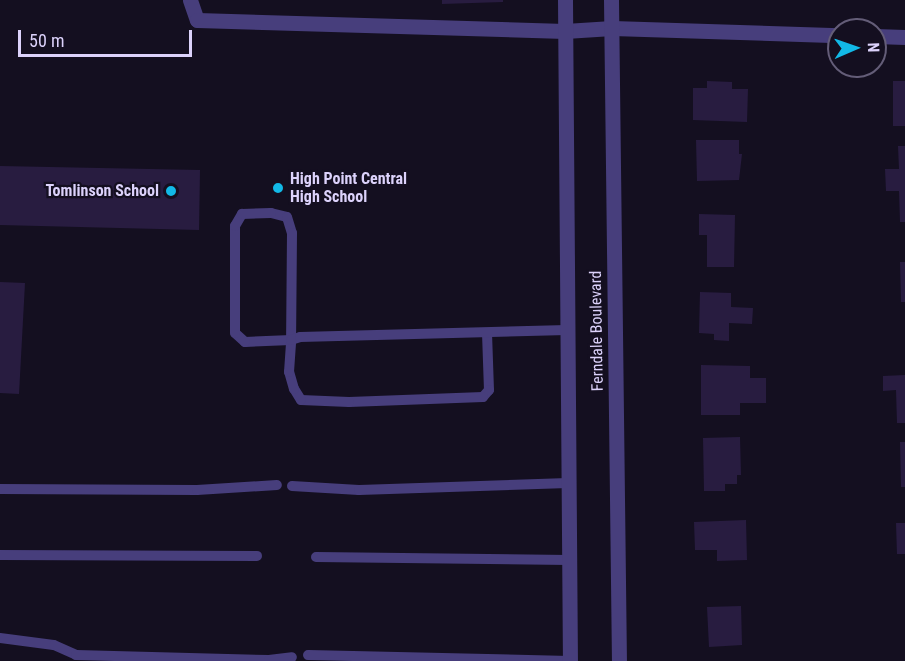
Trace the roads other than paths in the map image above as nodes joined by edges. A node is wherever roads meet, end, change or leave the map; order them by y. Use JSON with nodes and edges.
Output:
{"nodes":[{"id":1,"x":190,"y":0,"type":"edge"},
{"id":2,"x":565,"y":0,"type":"edge"},
{"id":3,"x":611,"y":0,"type":"edge"},
{"id":4,"x":612,"y":28,"type":"junction"},
{"id":5,"x":565,"y":31,"type":"junction"},
{"id":6,"x":827,"y":35,"type":"edge"},
{"id":7,"x":887,"y":36,"type":"edge"},
{"id":8,"x":905,"y":37,"type":"edge"},
{"id":9,"x":567,"y":330,"type":"junction"},
{"id":10,"x":487,"y":333,"type":"junction"},
{"id":11,"x":291,"y":340,"type":"junction"},
{"id":12,"x":568,"y":483,"type":"junction"},
{"id":13,"x":277,"y":485,"type":"dead end"},
{"id":14,"x":292,"y":486,"type":"dead end"},
{"id":15,"x":0,"y":489,"type":"edge"},
{"id":16,"x":0,"y":555,"type":"edge"},
{"id":17,"x":257,"y":556,"type":"dead end"},
{"id":18,"x":316,"y":557,"type":"dead end"},
{"id":19,"x":569,"y":560,"type":"junction"},
{"id":20,"x":0,"y":638,"type":"edge"},
{"id":21,"x":308,"y":655,"type":"dead end"},
{"id":22,"x":73,"y":658,"type":"edge"},
{"id":23,"x":287,"y":659,"type":"edge"},
{"id":24,"x":570,"y":661,"type":"edge"},
{"id":25,"x":620,"y":661,"type":"edge"}],
"edges":[{"from":1,"to":5,"type":"street"},
{"from":2,"to":5,"type":"street","name":"Ferndale Boulevard"},
{"from":3,"to":4,"type":"street","name":"Ferndale Boulevard"},
{"from":4,"to":5,"type":"street"},
{"from":4,"to":6,"type":"street"},
{"from":4,"to":25,"type":"street","name":"Ferndale Boulevard"},
{"from":5,"to":9,"type":"street","name":"Ferndale Boulevard"},
{"from":7,"to":8,"type":"street"},
{"from":9,"to":10,"type":"lane"},
{"from":9,"to":12,"type":"street","name":"Ferndale Boulevard"},
{"from":10,"to":11,"type":"lane"},
{"from":10,"to":11,"type":"lane"},
{"from":11,"to":11,"type":"lane"},
{"from":12,"to":14,"type":"lane"},
{"from":12,"to":19,"type":"street","name":"Ferndale Boulevard"},
{"from":13,"to":15,"type":"lane"},
{"from":16,"to":17,"type":"lane"},
{"from":18,"to":19,"type":"lane"},
{"from":19,"to":24,"type":"street","name":"Ferndale Boulevard"},
{"from":20,"to":22,"type":"lane"},
{"from":21,"to":24,"type":"lane"},
{"from":22,"to":23,"type":"lane"}]}
